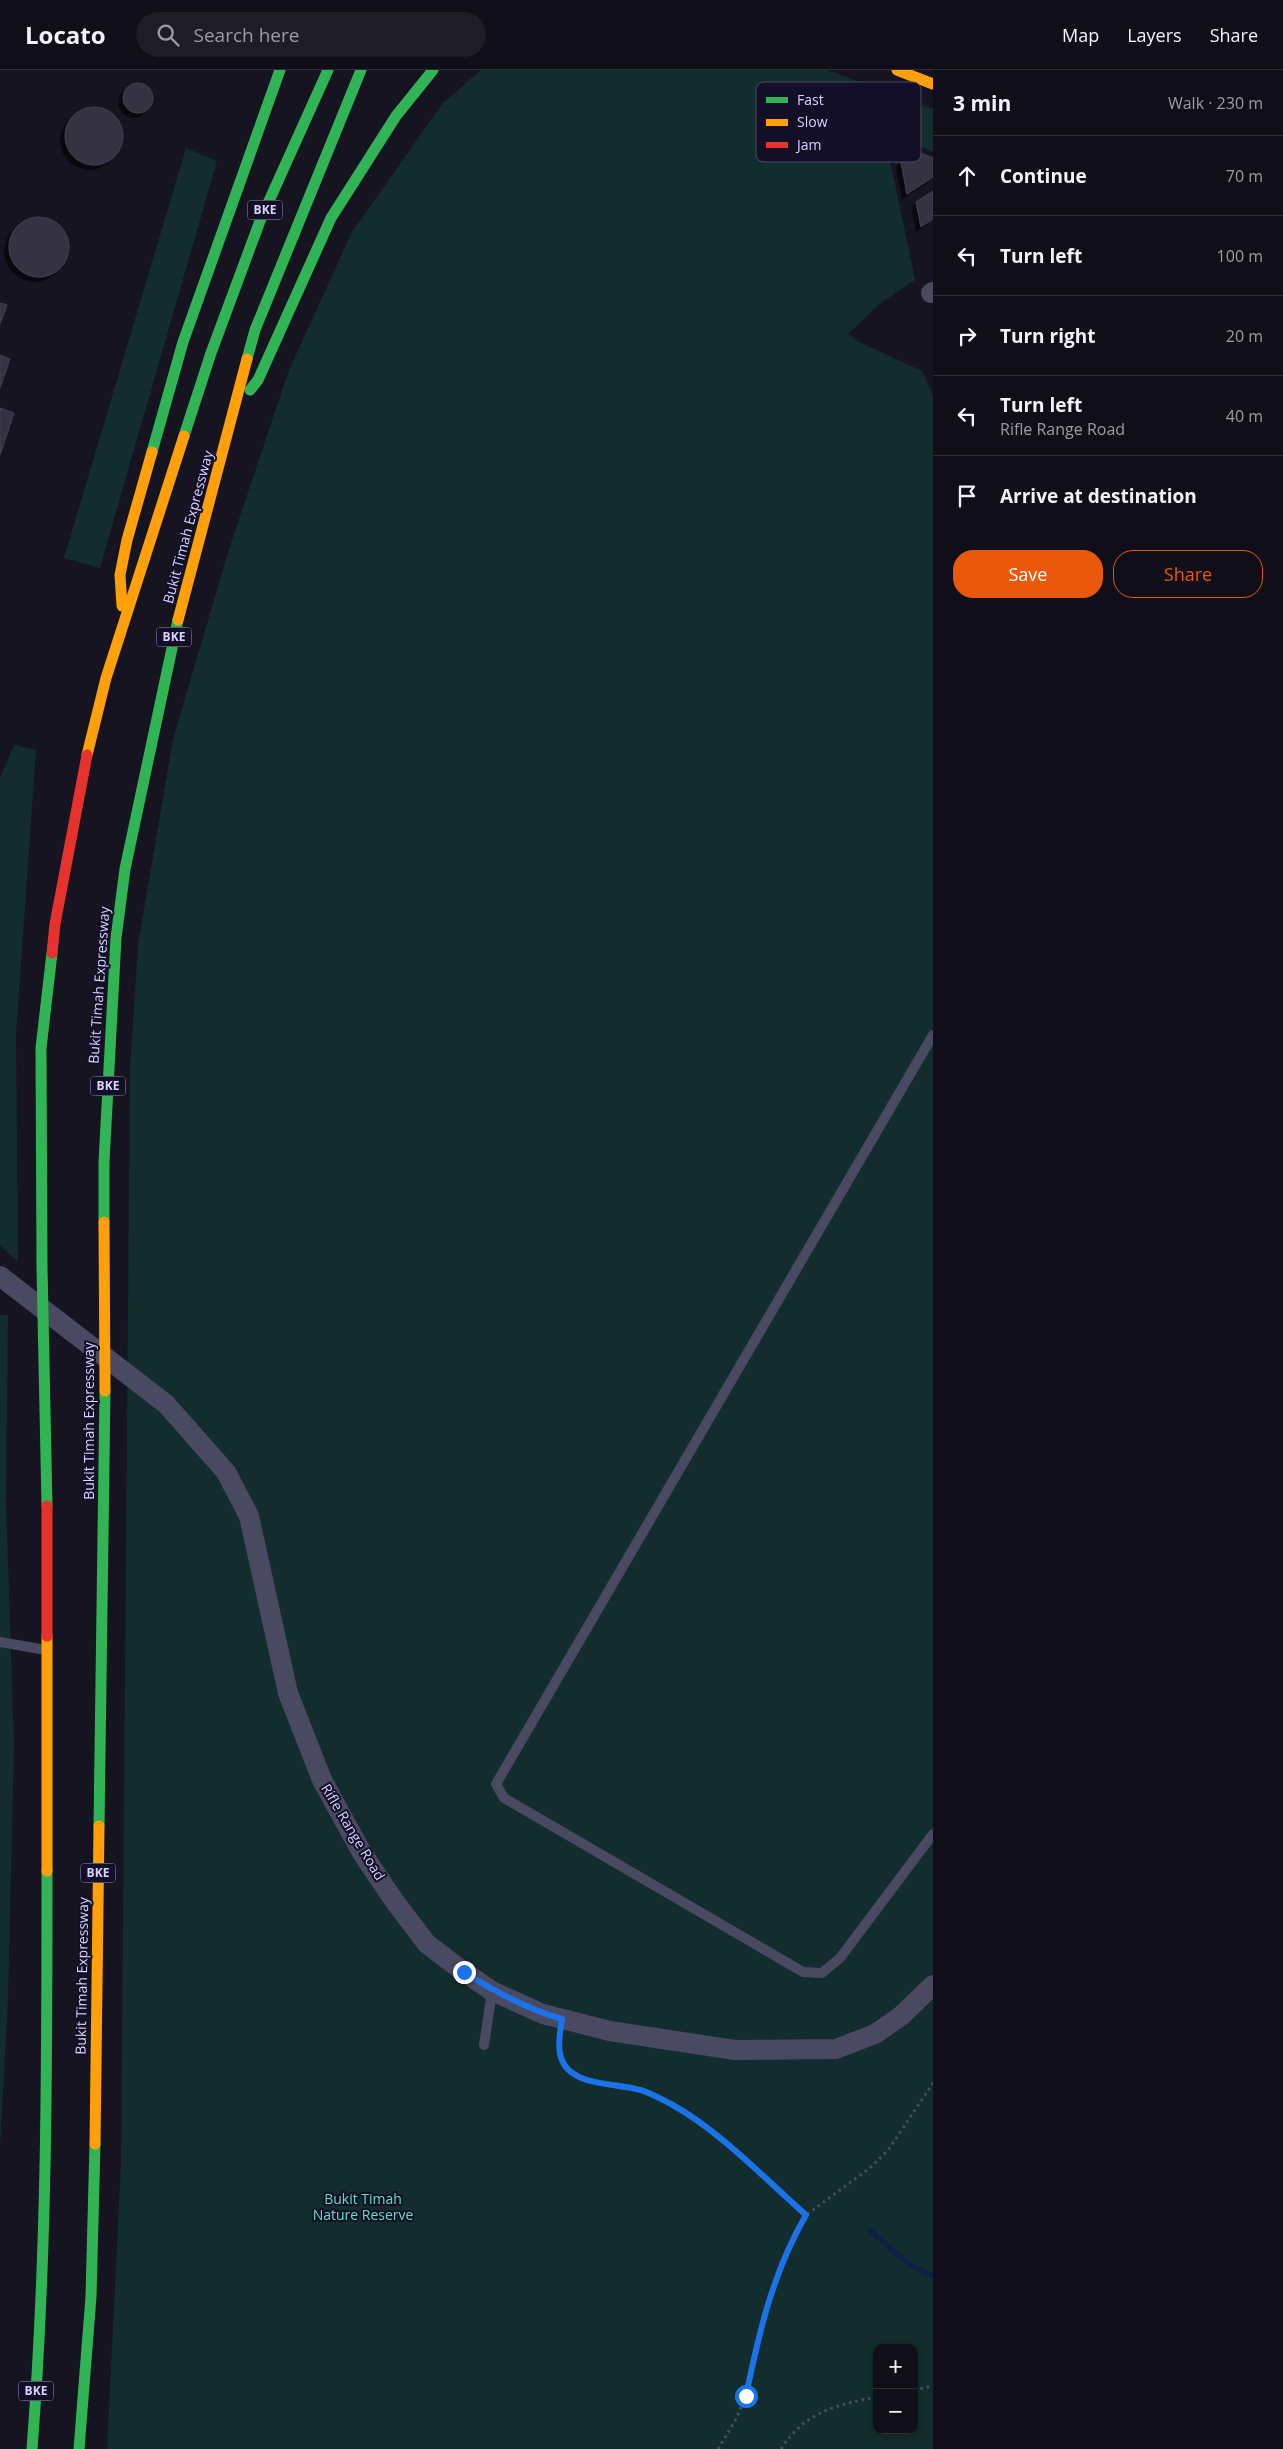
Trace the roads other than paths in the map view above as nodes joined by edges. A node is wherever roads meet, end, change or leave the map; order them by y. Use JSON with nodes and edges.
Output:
{"nodes":[{"id":1,"x":280,"y":70,"type":"edge"},
{"id":2,"x":328,"y":70,"type":"edge"},
{"id":3,"x":361,"y":70,"type":"edge"},
{"id":4,"x":433,"y":70,"type":"edge"},
{"id":5,"x":897,"y":70,"type":"edge"},
{"id":6,"x":933,"y":84,"type":"edge"},
{"id":7,"x":235,"y":407,"type":"junction"},
{"id":8,"x":123,"y":622,"type":"junction"},
{"id":9,"x":933,"y":1035,"type":"edge"},
{"id":10,"x":0,"y":1276,"type":"edge"},
{"id":11,"x":0,"y":1642,"type":"edge"},
{"id":12,"x":47,"y":1650,"type":"junction"},
{"id":13,"x":933,"y":1834,"type":"edge"},
{"id":14,"x":933,"y":1984,"type":"edge"},
{"id":15,"x":492,"y":1991,"type":"junction"},
{"id":16,"x":484,"y":2045,"type":"dead end"},
{"id":17,"x":32,"y":2449,"type":"edge"},
{"id":18,"x":79,"y":2449,"type":"edge"}],
"edges":[{"from":1,"to":8,"type":"highway"},
{"from":2,"to":8,"type":"highway","number":"BKE"},
{"from":3,"to":7,"type":"highway","name":"Bukit Timah Expressway"},
{"from":4,"to":7,"type":"highway"},
{"from":5,"to":6,"type":"highway"},
{"from":7,"to":18,"type":"highway","name":"Bukit Timah Expressway","number":"BKE"},
{"from":8,"to":12,"type":"highway","number":"BKE"},
{"from":9,"to":13,"type":"lane"},
{"from":10,"to":15,"type":"street","name":"Rifle Range Road"},
{"from":11,"to":12,"type":"lane"},
{"from":12,"to":17,"type":"highway","number":"BKE"},
{"from":14,"to":15,"type":"street","name":"Rifle Range Road"},
{"from":15,"to":16,"type":"lane"}]}
